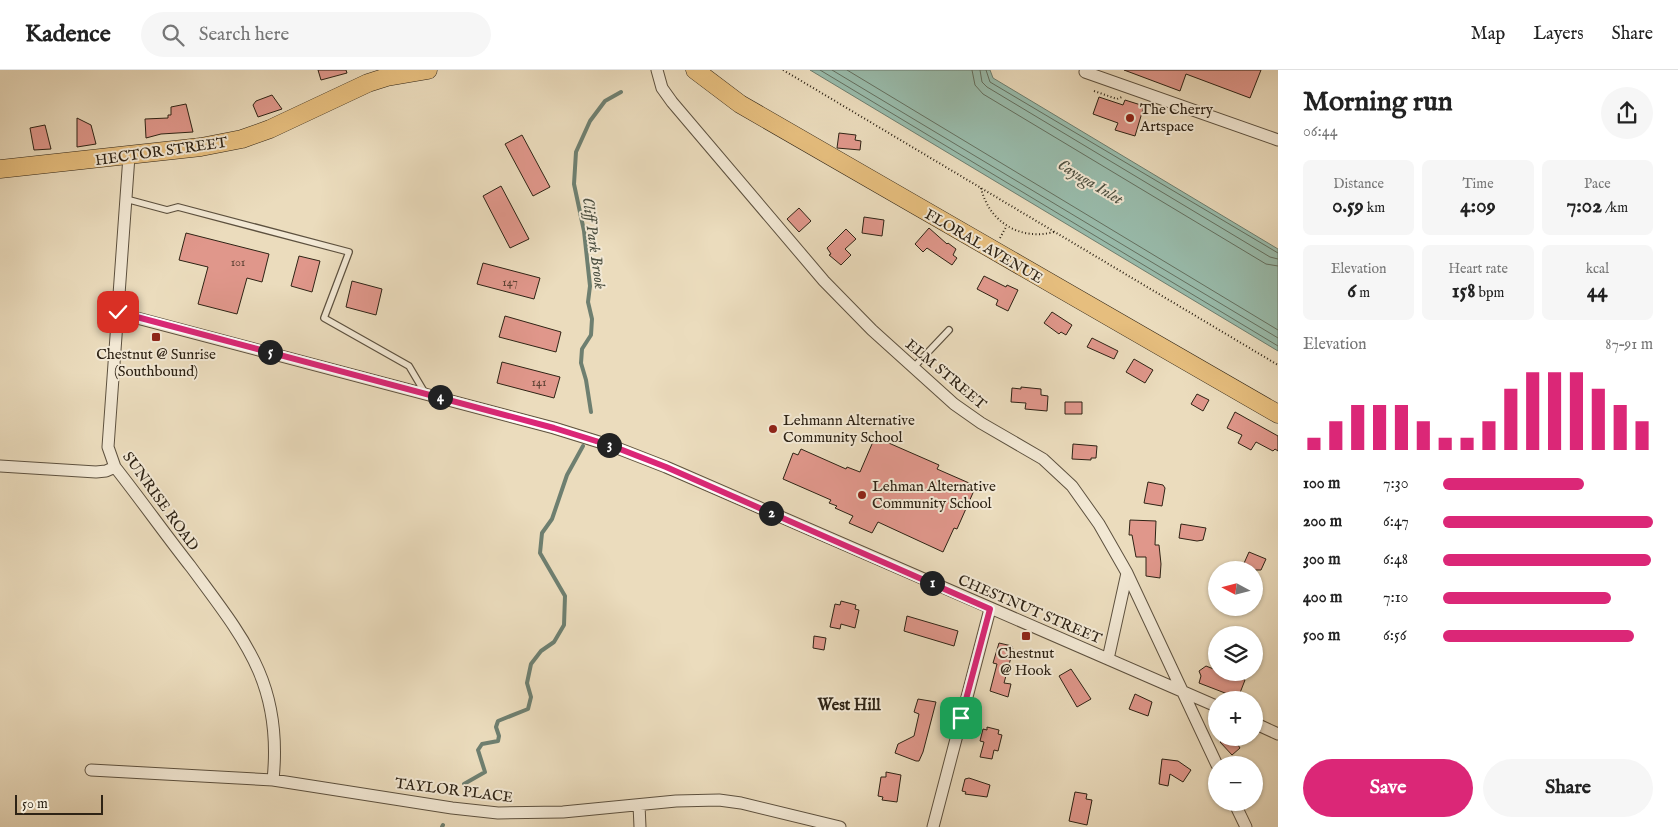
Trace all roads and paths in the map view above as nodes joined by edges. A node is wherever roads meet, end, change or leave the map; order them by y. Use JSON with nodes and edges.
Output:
{"nodes":[{"id":1,"x":428,"y":70,"type":"edge"},
{"id":2,"x":657,"y":70,"type":"edge"},
{"id":3,"x":695,"y":70,"type":"edge"},
{"id":4,"x":783,"y":70,"type":"edge"},
{"id":5,"x":1086,"y":71,"type":"edge"},
{"id":6,"x":1278,"y":140,"type":"edge"},
{"id":7,"x":129,"y":156,"type":"junction"},
{"id":8,"x":0,"y":169,"type":"edge"},
{"id":9,"x":981,"y":188,"type":"junction"},
{"id":10,"x":125,"y":199,"type":"junction"},
{"id":11,"x":1054,"y":232,"type":"junction"},
{"id":12,"x":118,"y":312,"type":"junction"},
{"id":13,"x":949,"y":330,"type":"dead end"},
{"id":14,"x":1278,"y":365,"type":"edge"},
{"id":15,"x":913,"y":368,"type":"junction"},
{"id":16,"x":425,"y":393,"type":"junction"},
{"id":17,"x":1278,"y":414,"type":"edge"},
{"id":18,"x":0,"y":466,"type":"edge"},
{"id":19,"x":115,"y":467,"type":"junction"},
{"id":20,"x":1127,"y":573,"type":"junction"},
{"id":21,"x":990,"y":609,"type":"junction"},
{"id":22,"x":1108,"y":659,"type":"junction"},
{"id":23,"x":1180,"y":688,"type":"junction"},
{"id":24,"x":1208,"y":702,"type":"edge"},
{"id":25,"x":1263,"y":727,"type":"edge"},
{"id":26,"x":1278,"y":734,"type":"edge"},
{"id":27,"x":1212,"y":756,"type":"edge"},
{"id":28,"x":91,"y":770,"type":"dead end"},
{"id":29,"x":273,"y":780,"type":"junction"},
{"id":30,"x":639,"y":805,"type":"junction"},
{"id":31,"x":1238,"y":811,"type":"edge"},
{"id":32,"x":640,"y":827,"type":"edge"},
{"id":33,"x":840,"y":827,"type":"edge"},
{"id":34,"x":932,"y":827,"type":"edge"},
{"id":35,"x":1246,"y":827,"type":"edge"}],
"edges":[{"from":1,"to":7,"type":"main road","name":"HECTOR STREET"},
{"from":2,"to":15,"type":"street","name":"ELM STREET"},
{"from":3,"to":17,"type":"main road","name":"FLORAL AVENUE"},
{"from":4,"to":9,"type":"path"},
{"from":5,"to":6,"type":"street"},
{"from":7,"to":8,"type":"main road","name":"HECTOR STREET"},
{"from":7,"to":10,"type":"street","name":"SUNRISE ROAD"},
{"from":9,"to":11,"type":"path"},
{"from":9,"to":11,"type":"path"},
{"from":10,"to":12,"type":"street","name":"SUNRISE ROAD"},
{"from":10,"to":16,"type":"lane"},
{"from":11,"to":14,"type":"path"},
{"from":12,"to":16,"type":"street","name":"CHESTNUT STREET"},
{"from":12,"to":19,"type":"street","name":"SUNRISE ROAD"},
{"from":13,"to":15,"type":"lane"},
{"from":15,"to":20,"type":"street","name":"ELM STREET"},
{"from":16,"to":21,"type":"street","name":"CHESTNUT STREET"},
{"from":18,"to":19,"type":"street"},
{"from":19,"to":29,"type":"street","name":"SUNRISE ROAD"},
{"from":20,"to":22,"type":"street"},
{"from":20,"to":23,"type":"street","name":"ELM STREET"},
{"from":21,"to":22,"type":"street","name":"CHESTNUT STREET"},
{"from":21,"to":34,"type":"street"},
{"from":22,"to":23,"type":"street","name":"CHESTNUT STREET"},
{"from":23,"to":24,"type":"street","name":"CHESTNUT STREET"},
{"from":23,"to":27,"type":"street","name":"ELM STREET"},
{"from":25,"to":26,"type":"street"},
{"from":28,"to":29,"type":"street","name":"TAYLOR PLACE"},
{"from":29,"to":30,"type":"street","name":"TAYLOR PLACE"},
{"from":30,"to":32,"type":"street"},
{"from":30,"to":33,"type":"street","name":"TAYLOR PLACE"},
{"from":31,"to":35,"type":"street"}]}
